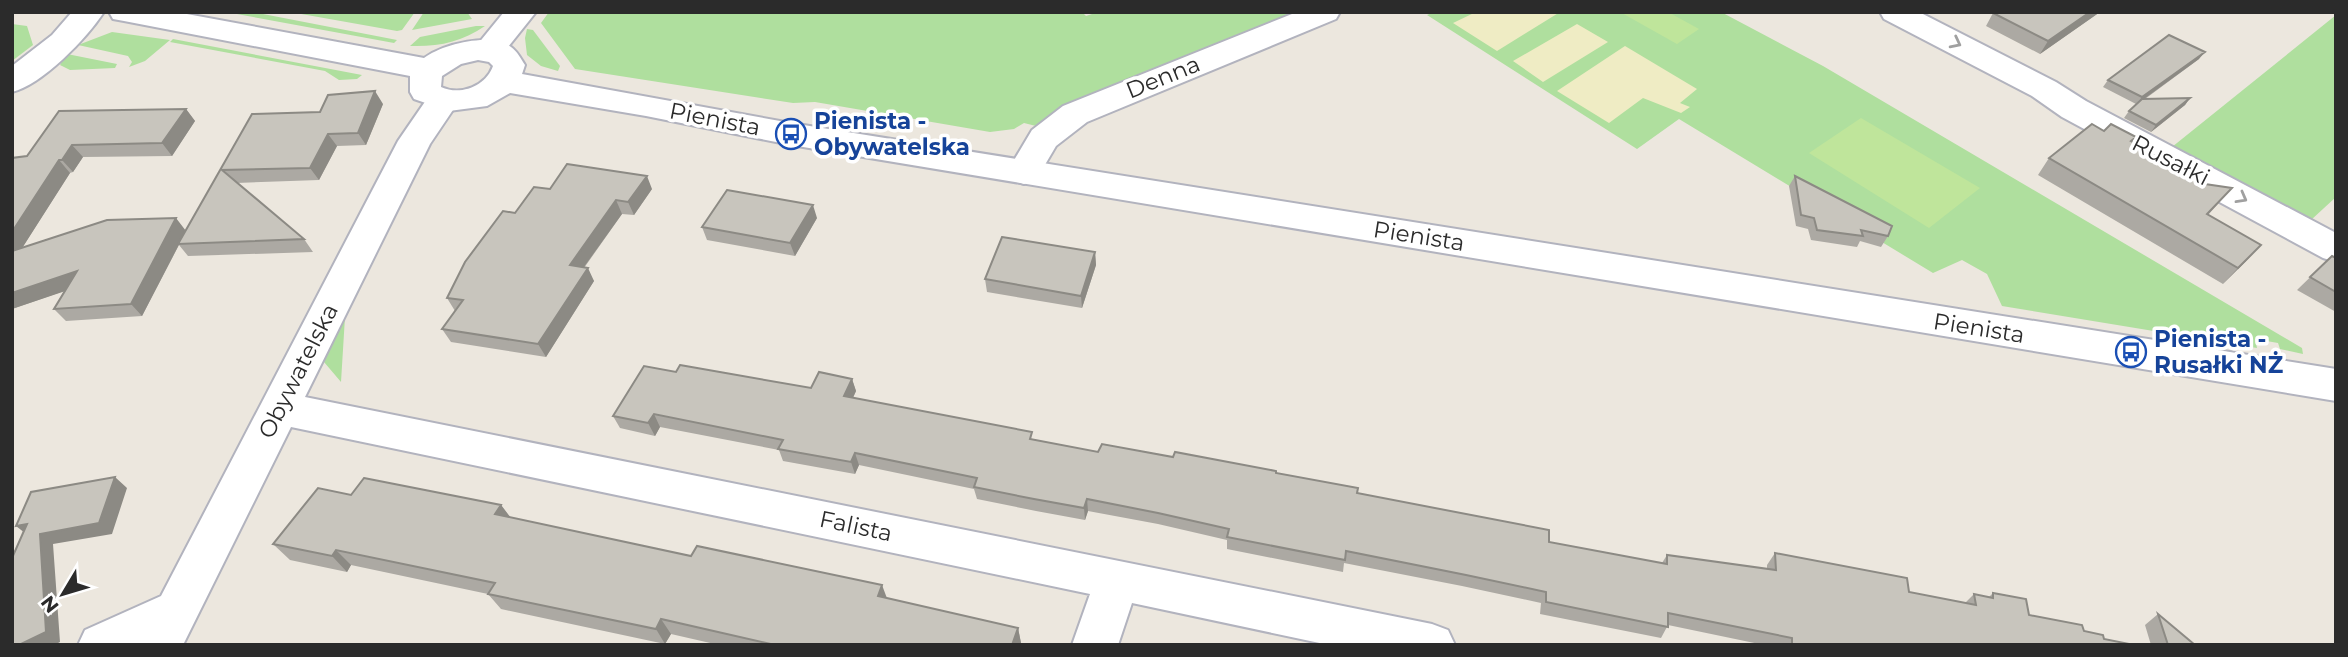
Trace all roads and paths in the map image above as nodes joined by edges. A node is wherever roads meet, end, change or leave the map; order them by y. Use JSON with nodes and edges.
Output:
{"nodes":[{"id":1,"x":89,"y":12,"type":"edge"},
{"id":2,"x":124,"y":12,"type":"edge"},
{"id":3,"x":521,"y":12,"type":"edge"},
{"id":4,"x":1325,"y":12,"type":"edge"},
{"id":5,"x":1895,"y":12,"type":"edge"},
{"id":6,"x":496,"y":66,"type":"junction"},
{"id":7,"x":12,"y":82,"type":"edge"},
{"id":8,"x":437,"y":85,"type":"junction"},
{"id":9,"x":1024,"y":172,"type":"junction"},
{"id":10,"x":2336,"y":249,"type":"edge"},
{"id":11,"x":2336,"y":384,"type":"edge"},
{"id":12,"x":279,"y":408,"type":"junction"},
{"id":13,"x":1117,"y":580,"type":"junction"},
{"id":14,"x":168,"y":627,"type":"edge"},
{"id":15,"x":101,"y":645,"type":"edge"},
{"id":16,"x":1095,"y":645,"type":"edge"},
{"id":17,"x":1432,"y":645,"type":"edge"}],
"edges":[{"from":1,"to":7,"type":"street"},
{"from":2,"to":8,"type":"street"},
{"from":3,"to":6,"type":"street"},
{"from":4,"to":9,"type":"street","name":"Denna"},
{"from":5,"to":10,"type":"street","name":"Rusałki","one_way":true},
{"from":6,"to":8,"type":"street"},
{"from":6,"to":8,"type":"street"},
{"from":6,"to":9,"type":"street","name":"Pienista"},
{"from":8,"to":12,"type":"street","name":"Obywatelska"},
{"from":9,"to":11,"type":"street","name":"Pienista"},
{"from":12,"to":13,"type":"street","name":"Falista"},
{"from":12,"to":14,"type":"street","name":"Obywatelska"},
{"from":13,"to":16,"type":"street"},
{"from":13,"to":17,"type":"street","name":"Falista"},
{"from":14,"to":15,"type":"street"}]}
